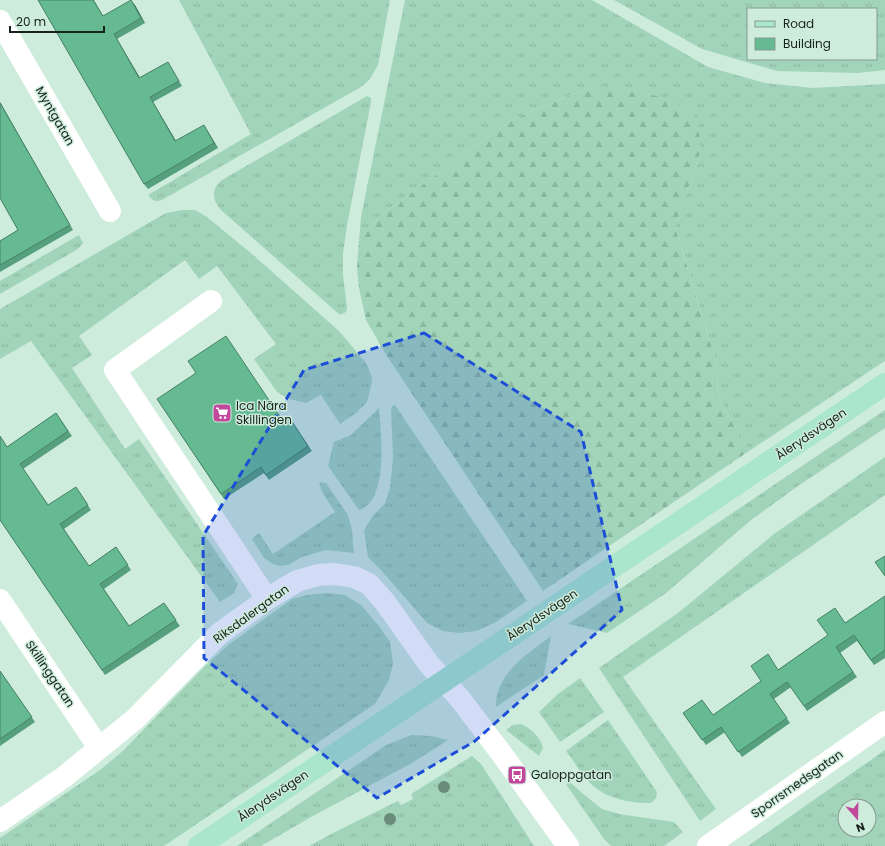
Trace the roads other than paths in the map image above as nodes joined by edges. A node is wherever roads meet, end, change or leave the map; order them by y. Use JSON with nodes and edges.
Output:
{"nodes":[{"id":1,"x":0,"y":21,"type":"edge"},
{"id":2,"x":110,"y":210,"type":"dead end"},
{"id":3,"x":211,"y":301,"type":"dead end"},
{"id":4,"x":885,"y":384,"type":"edge"},
{"id":5,"x":267,"y":599,"type":"junction"},
{"id":6,"x":0,"y":600,"type":"edge"},
{"id":7,"x":444,"y":681,"type":"junction"},
{"id":8,"x":885,"y":722,"type":"edge"},
{"id":9,"x":99,"y":748,"type":"junction"},
{"id":10,"x":0,"y":821,"type":"edge"},
{"id":11,"x":198,"y":846,"type":"edge"},
{"id":12,"x":568,"y":846,"type":"edge"},
{"id":13,"x":708,"y":846,"type":"edge"}],
"edges":[{"from":1,"to":2,"type":"street","name":"Myntgatan"},
{"from":3,"to":5,"type":"street"},
{"from":4,"to":7,"type":"main road","name":"Ålerydsvägen"},
{"from":5,"to":7,"type":"street","name":"Riksdalergatan"},
{"from":5,"to":9,"type":"street","name":"Riksdalergatan"},
{"from":6,"to":9,"type":"street","name":"Skillinggatan"},
{"from":7,"to":11,"type":"main road","name":"Ålerydsvägen"},
{"from":7,"to":12,"type":"street"},
{"from":8,"to":13,"type":"street","name":"Sporrsmedsgatan"},
{"from":9,"to":10,"type":"street","name":"Riksdalergatan"}]}
